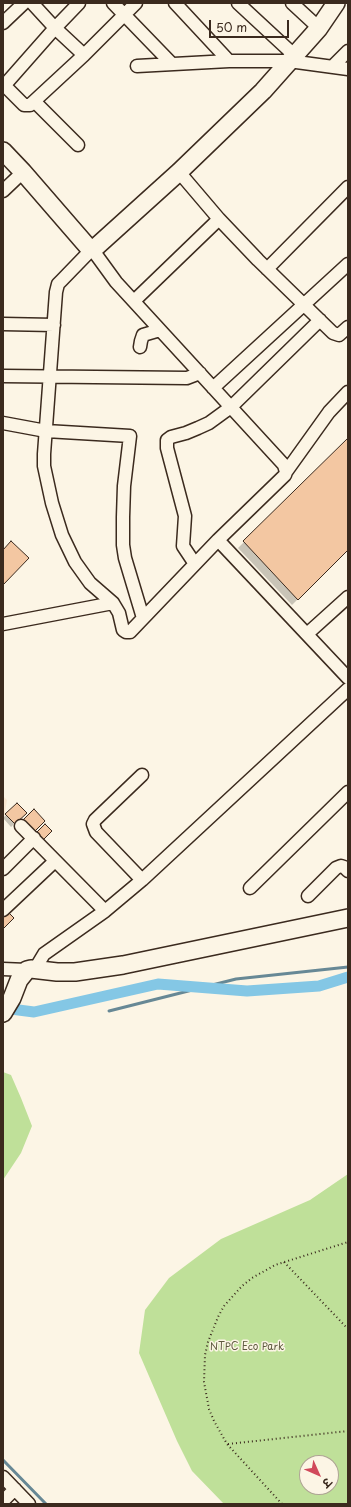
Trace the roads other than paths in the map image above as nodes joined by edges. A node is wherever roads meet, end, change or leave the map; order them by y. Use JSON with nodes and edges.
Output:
{"nodes":[{"id":1,"x":24,"y":3,"type":"edge"},
{"id":2,"x":32,"y":3,"type":"edge"},
{"id":3,"x":79,"y":3,"type":"edge"},
{"id":4,"x":113,"y":3,"type":"edge"},
{"id":5,"x":136,"y":3,"type":"edge"},
{"id":6,"x":175,"y":3,"type":"edge"},
{"id":7,"x":238,"y":3,"type":"edge"},
{"id":8,"x":292,"y":3,"type":"edge"},
{"id":9,"x":336,"y":3,"type":"edge"},
{"id":10,"x":124,"y":16,"type":"junction"},
{"id":11,"x":3,"y":23,"type":"edge"},
{"id":12,"x":55,"y":28,"type":"junction"},
{"id":13,"x":318,"y":28,"type":"junction"},
{"id":14,"x":348,"y":51,"type":"edge"},
{"id":15,"x":84,"y":55,"type":"junction"},
{"id":16,"x":292,"y":58,"type":"junction"},
{"id":17,"x":230,"y":61,"type":"junction"},
{"id":18,"x":171,"y":63,"type":"junction"},
{"id":19,"x":136,"y":66,"type":"dead end"},
{"id":20,"x":333,"y":66,"type":"junction"},
{"id":21,"x":348,"y":69,"type":"edge"},
{"id":22,"x":4,"y":85,"type":"edge"},
{"id":23,"x":35,"y":102,"type":"junction"},
{"id":24,"x":78,"y":145,"type":"dead end"},
{"id":25,"x":4,"y":153,"type":"edge"},
{"id":26,"x":23,"y":172,"type":"junction"},
{"id":27,"x":179,"y":172,"type":"junction"},
{"id":28,"x":348,"y":187,"type":"edge"},
{"id":29,"x":3,"y":191,"type":"edge"},
{"id":30,"x":219,"y":219,"type":"junction"},
{"id":31,"x":92,"y":249,"type":"junction"},
{"id":32,"x":348,"y":264,"type":"edge"},
{"id":33,"x":267,"y":269,"type":"junction"},
{"id":34,"x":134,"y":300,"type":"junction"},
{"id":35,"x":304,"y":304,"type":"junction"},
{"id":36,"x":320,"y":320,"type":"junction"},
{"id":37,"x":3,"y":324,"type":"edge"},
{"id":38,"x":54,"y":325,"type":"junction"},
{"id":39,"x":348,"y":327,"type":"edge"},
{"id":40,"x":160,"y":330,"type":"junction"},
{"id":41,"x":140,"y":347,"type":"dead end"},
{"id":42,"x":200,"y":373,"type":"junction"},
{"id":43,"x":3,"y":376,"type":"edge"},
{"id":44,"x":50,"y":376,"type":"junction"},
{"id":45,"x":213,"y":388,"type":"junction"},
{"id":46,"x":348,"y":392,"type":"edge"},
{"id":47,"x":231,"y":407,"type":"junction"},
{"id":48,"x":3,"y":424,"type":"edge"},
{"id":49,"x":46,"y":431,"type":"junction"},
{"id":50,"x":286,"y":472,"type":"junction"},
{"id":51,"x":218,"y":540,"type":"junction"},
{"id":52,"x":195,"y":564,"type":"junction"},
{"id":53,"x":348,"y":597,"type":"edge"},
{"id":54,"x":113,"y":603,"type":"junction"},
{"id":55,"x":144,"y":618,"type":"junction"},
{"id":56,"x":3,"y":624,"type":"edge"},
{"id":57,"x":307,"y":634,"type":"junction"},
{"id":58,"x":344,"y":665,"type":"edge"},
{"id":59,"x":348,"y":678,"type":"edge"},
{"id":60,"x":348,"y":689,"type":"edge"},
{"id":61,"x":142,"y":776,"type":"dead end"},
{"id":62,"x":348,"y":792,"type":"edge"},
{"id":63,"x":22,"y":826,"type":"dead end"},
{"id":64,"x":34,"y":838,"type":"junction"},
{"id":65,"x":55,"y":861,"type":"junction"},
{"id":66,"x":3,"y":869,"type":"edge"},
{"id":67,"x":348,"y":871,"type":"edge"},
{"id":68,"x":142,"y":880,"type":"junction"},
{"id":69,"x":250,"y":888,"type":"dead end"},
{"id":70,"x":308,"y":896,"type":"dead end"},
{"id":71,"x":3,"y":910,"type":"edge"},
{"id":72,"x":105,"y":912,"type":"junction"},
{"id":73,"x":348,"y":918,"type":"edge"},
{"id":74,"x":3,"y":960,"type":"edge"},
{"id":75,"x":20,"y":969,"type":"edge"},
{"id":76,"x":3,"y":1013,"type":"edge"},
{"id":77,"x":3,"y":1477,"type":"edge"},
{"id":78,"x":15,"y":1489,"type":"junction"},
{"id":79,"x":3,"y":1501,"type":"edge"},
{"id":80,"x":29,"y":1504,"type":"edge"}],
"edges":[{"from":1,"to":11,"type":"street"},
{"from":2,"to":12,"type":"street"},
{"from":3,"to":12,"type":"street"},
{"from":4,"to":10,"type":"street"},
{"from":5,"to":10,"type":"street"},
{"from":6,"to":17,"type":"street"},
{"from":7,"to":16,"type":"street"},
{"from":8,"to":13,"type":"street"},
{"from":9,"to":13,"type":"street"},
{"from":10,"to":15,"type":"street"},
{"from":10,"to":18,"type":"street"},
{"from":12,"to":15,"type":"street"},
{"from":12,"to":22,"type":"street"},
{"from":13,"to":16,"type":"street"},
{"from":14,"to":20,"type":"street"},
{"from":15,"to":23,"type":"street"},
{"from":16,"to":17,"type":"street"},
{"from":16,"to":20,"type":"street"},
{"from":16,"to":27,"type":"street"},
{"from":17,"to":18,"type":"street"},
{"from":18,"to":19,"type":"street"},
{"from":20,"to":21,"type":"street"},
{"from":22,"to":23,"type":"street"},
{"from":23,"to":24,"type":"street"},
{"from":25,"to":26,"type":"street"},
{"from":26,"to":29,"type":"street"},
{"from":26,"to":31,"type":"street"},
{"from":27,"to":30,"type":"street"},
{"from":27,"to":31,"type":"street"},
{"from":28,"to":33,"type":"street"},
{"from":30,"to":33,"type":"street"},
{"from":30,"to":34,"type":"street"},
{"from":31,"to":34,"type":"street"},
{"from":31,"to":38,"type":"street"},
{"from":32,"to":35,"type":"street"},
{"from":33,"to":35,"type":"street"},
{"from":34,"to":40,"type":"street"},
{"from":35,"to":36,"type":"street"},
{"from":35,"to":45,"type":"street"},
{"from":36,"to":39,"type":"street"},
{"from":36,"to":47,"type":"street"},
{"from":37,"to":38,"type":"street"},
{"from":38,"to":44,"type":"street"},
{"from":40,"to":41,"type":"street"},
{"from":40,"to":42,"type":"street"},
{"from":42,"to":44,"type":"street"},
{"from":42,"to":45,"type":"street"},
{"from":43,"to":44,"type":"street"},
{"from":44,"to":49,"type":"street"},
{"from":45,"to":47,"type":"street"},
{"from":46,"to":50,"type":"street"},
{"from":47,"to":50,"type":"street"},
{"from":47,"to":52,"type":"street"},
{"from":48,"to":49,"type":"street"},
{"from":49,"to":54,"type":"street"},
{"from":49,"to":55,"type":"street"},
{"from":50,"to":51,"type":"street"},
{"from":51,"to":52,"type":"street"},
{"from":51,"to":57,"type":"street"},
{"from":52,"to":55,"type":"street"},
{"from":53,"to":57,"type":"street"},
{"from":54,"to":55,"type":"street"},
{"from":54,"to":56,"type":"street"},
{"from":57,"to":58,"type":"street"},
{"from":58,"to":59,"type":"street"},
{"from":60,"to":68,"type":"street"},
{"from":61,"to":68,"type":"street"},
{"from":62,"to":69,"type":"street"},
{"from":63,"to":64,"type":"street"},
{"from":64,"to":65,"type":"street"},
{"from":64,"to":66,"type":"street"},
{"from":65,"to":71,"type":"street"},
{"from":65,"to":72,"type":"street"},
{"from":67,"to":70,"type":"street"},
{"from":68,"to":72,"type":"street"},
{"from":72,"to":75,"type":"street"},
{"from":73,"to":75,"type":"street"},
{"from":74,"to":75,"type":"street"},
{"from":75,"to":76,"type":"street"},
{"from":77,"to":78,"type":"street"},
{"from":78,"to":79,"type":"street"},
{"from":78,"to":80,"type":"street"}]}
